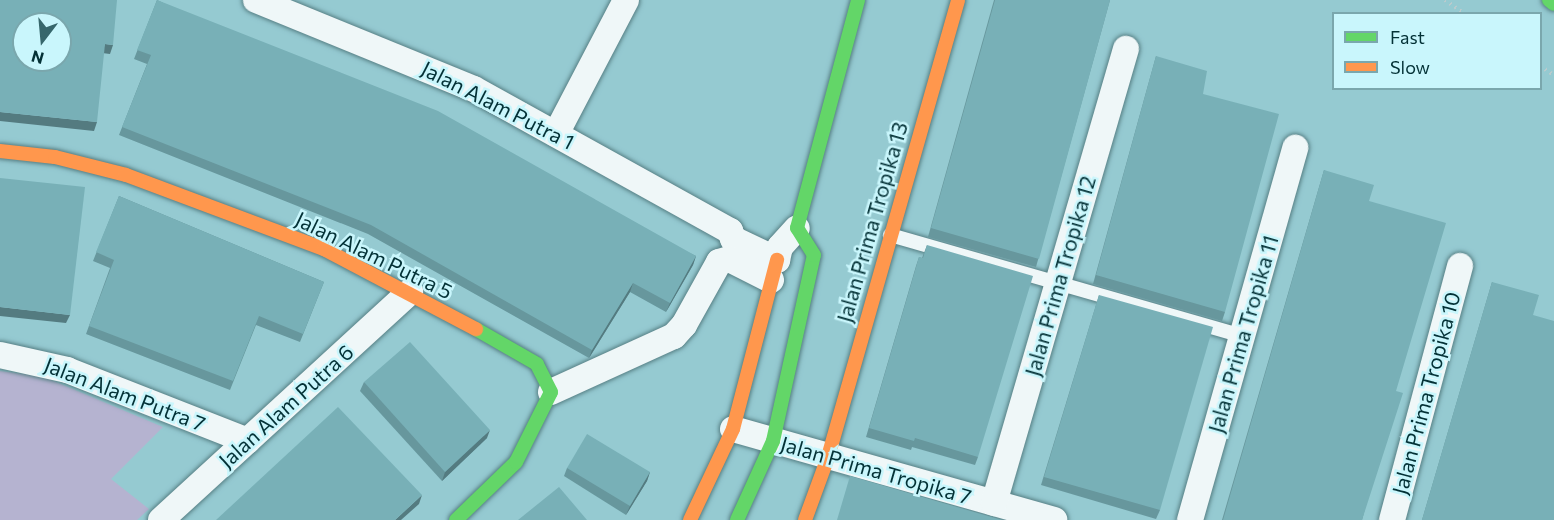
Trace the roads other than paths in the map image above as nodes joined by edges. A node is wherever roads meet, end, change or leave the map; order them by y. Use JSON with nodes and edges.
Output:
{"nodes":[{"id":1,"x":256,"y":0,"type":"edge"},
{"id":2,"x":626,"y":0,"type":"edge"},
{"id":3,"x":858,"y":0,"type":"edge"},
{"id":4,"x":958,"y":0,"type":"edge"},
{"id":5,"x":1549,"y":0,"type":"edge"},
{"id":6,"x":1554,"y":4,"type":"edge"},
{"id":7,"x":1126,"y":50,"type":"dead end"},
{"id":8,"x":556,"y":134,"type":"junction"},
{"id":9,"x":1295,"y":148,"type":"dead end"},
{"id":10,"x":0,"y":151,"type":"edge"},
{"id":11,"x":797,"y":228,"type":"junction"},
{"id":12,"x":890,"y":235,"type":"junction"},
{"id":13,"x":776,"y":263,"type":"junction"},
{"id":14,"x":1460,"y":266,"type":"dead end"},
{"id":15,"x":1058,"y":283,"type":"junction"},
{"id":16,"x":410,"y":292,"type":"junction"},
{"id":17,"x":1242,"y":336,"type":"junction"},
{"id":18,"x":0,"y":355,"type":"edge"},
{"id":19,"x":551,"y":392,"type":"junction"},
{"id":20,"x":733,"y":429,"type":"junction"},
{"id":21,"x":248,"y":441,"type":"junction"},
{"id":22,"x":773,"y":441,"type":"junction"},
{"id":23,"x":828,"y":457,"type":"junction"},
{"id":24,"x":994,"y":503,"type":"junction"},
{"id":25,"x":161,"y":520,"type":"edge"},
{"id":26,"x":456,"y":520,"type":"edge"},
{"id":27,"x":690,"y":520,"type":"edge"},
{"id":28,"x":737,"y":520,"type":"edge"},
{"id":29,"x":805,"y":520,"type":"edge"},
{"id":30,"x":1054,"y":520,"type":"edge"},
{"id":31,"x":1191,"y":520,"type":"edge"},
{"id":32,"x":1392,"y":520,"type":"edge"}],
"edges":[{"from":1,"to":8,"type":"street","name":"Jalan Alam Putra 1"},
{"from":2,"to":8,"type":"street"},
{"from":3,"to":11,"type":"main road"},
{"from":4,"to":12,"type":"main road","name":"Jalan Prima Tropika 13"},
{"from":5,"to":6,"type":"main road"},
{"from":7,"to":15,"type":"street","name":"Jalan Prima Tropika 12"},
{"from":8,"to":13,"type":"street","name":"Jalan Alam Putra 1"},
{"from":9,"to":17,"type":"street","name":"Jalan Prima Tropika 11"},
{"from":10,"to":16,"type":"main road","name":"Jalan Alam Putra 5"},
{"from":11,"to":13,"type":"street"},
{"from":11,"to":22,"type":"main road"},
{"from":12,"to":15,"type":"lane"},
{"from":12,"to":23,"type":"main road","name":"Jalan Prima Tropika 13"},
{"from":13,"to":19,"type":"street"},
{"from":13,"to":20,"type":"main road"},
{"from":14,"to":32,"type":"street","name":"Jalan Prima Tropika 10"},
{"from":15,"to":17,"type":"lane"},
{"from":15,"to":24,"type":"street","name":"Jalan Prima Tropika 12"},
{"from":16,"to":19,"type":"main road","name":"Jalan Alam Putra 5"},
{"from":16,"to":21,"type":"street","name":"Jalan Alam Putra 6"},
{"from":17,"to":31,"type":"street","name":"Jalan Prima Tropika 11"},
{"from":18,"to":21,"type":"street","name":"Jalan Alam Putra 7"},
{"from":19,"to":26,"type":"main road"},
{"from":20,"to":22,"type":"street","name":"Jalan Prima Tropika 7"},
{"from":20,"to":27,"type":"main road"},
{"from":21,"to":25,"type":"street","name":"Jalan Alam Putra 6"},
{"from":22,"to":23,"type":"street","name":"Jalan Prima Tropika 7"},
{"from":22,"to":28,"type":"main road"},
{"from":23,"to":24,"type":"street","name":"Jalan Prima Tropika 7"},
{"from":23,"to":29,"type":"main road","name":"Jalan Prima Tropika 13"},
{"from":24,"to":30,"type":"street","name":"Jalan Prima Tropika 7"}]}
